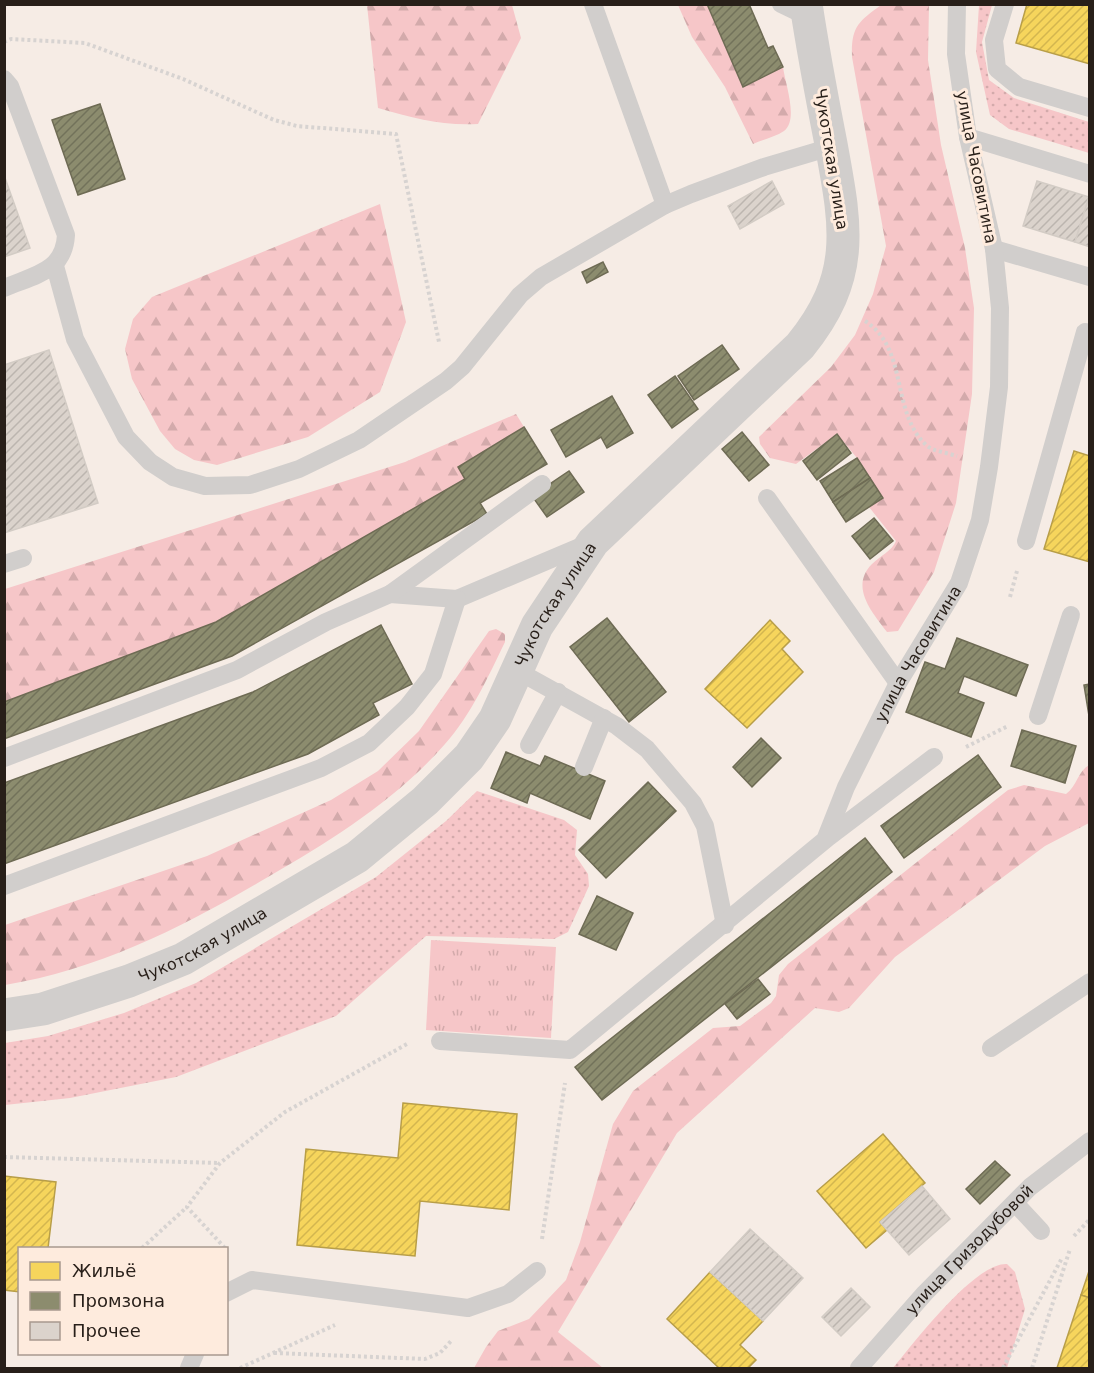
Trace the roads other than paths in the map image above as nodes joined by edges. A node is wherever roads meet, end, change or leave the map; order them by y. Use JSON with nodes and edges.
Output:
{"nodes":[{"id":1,"x":593,"y":4,"type":"edge"},
{"id":2,"x":957,"y":4,"type":"edge"},
{"id":3,"x":1005,"y":4,"type":"edge"},
{"id":4,"x":798,"y":9,"type":"edge"},
{"id":5,"x":4,"y":79,"type":"edge"},
{"id":6,"x":1089,"y":108,"type":"edge"},
{"id":7,"x":969,"y":136,"type":"junction"},
{"id":8,"x":831,"y":147,"type":"junction"},
{"id":9,"x":1089,"y":174,"type":"edge"},
{"id":10,"x":665,"y":206,"type":"junction"},
{"id":11,"x":994,"y":249,"type":"junction"},
{"id":12,"x":55,"y":266,"type":"junction"},
{"id":13,"x":1089,"y":277,"type":"edge"},
{"id":14,"x":4,"y":288,"type":"edge"},
{"id":15,"x":1085,"y":332,"type":"dead end"},
{"id":16,"x":542,"y":484,"type":"dead end"},
{"id":17,"x":767,"y":498,"type":"dead end"},
{"id":18,"x":1026,"y":541,"type":"dead end"},
{"id":19,"x":593,"y":542,"type":"junction"},
{"id":20,"x":23,"y":558,"type":"dead end"},
{"id":21,"x":4,"y":564,"type":"edge"},
{"id":22,"x":390,"y":594,"type":"junction"},
{"id":23,"x":457,"y":599,"type":"junction"},
{"id":24,"x":1071,"y":615,"type":"dead end"},
{"id":25,"x":516,"y":670,"type":"junction"},
{"id":26,"x":898,"y":683,"type":"junction"},
{"id":27,"x":558,"y":692,"type":"junction"},
{"id":28,"x":1038,"y":716,"type":"road end"},
{"id":29,"x":604,"y":718,"type":"junction"},
{"id":30,"x":528,"y":745,"type":"dead end"},
{"id":31,"x":934,"y":757,"type":"road end"},
{"id":32,"x":4,"y":758,"type":"edge"},
{"id":33,"x":584,"y":767,"type":"dead end"},
{"id":34,"x":825,"y":840,"type":"junction"},
{"id":35,"x":4,"y":886,"type":"edge"},
{"id":36,"x":725,"y":924,"type":"junction"},
{"id":37,"x":1089,"y":982,"type":"edge"},
{"id":38,"x":4,"y":1015,"type":"edge"},
{"id":39,"x":440,"y":1041,"type":"road end"},
{"id":40,"x":991,"y":1048,"type":"dead end"},
{"id":41,"x":1089,"y":1142,"type":"edge"},
{"id":42,"x":1015,"y":1203,"type":"junction"},
{"id":43,"x":1041,"y":1231,"type":"dead end"},
{"id":44,"x":537,"y":1271,"type":"road end"},
{"id":45,"x":228,"y":1292,"type":"edge"},
{"id":46,"x":859,"y":1368,"type":"edge"}],
"edges":[{"from":1,"to":10,"type":"lane"},
{"from":2,"to":7,"type":"lane","name":"улица Часовитина"},
{"from":3,"to":6,"type":"lane"},
{"from":4,"to":8,"type":"street","name":"Чукотская улица"},
{"from":5,"to":12,"type":"lane"},
{"from":7,"to":9,"type":"lane"},
{"from":7,"to":11,"type":"lane","name":"улица Часовитина"},
{"from":8,"to":10,"type":"lane"},
{"from":8,"to":19,"type":"street","name":"Чукотская улица"},
{"from":10,"to":12,"type":"lane"},
{"from":11,"to":13,"type":"lane"},
{"from":11,"to":26,"type":"lane","name":"улица Часовитина"},
{"from":12,"to":14,"type":"lane"},
{"from":15,"to":18,"type":"lane"},
{"from":16,"to":22,"type":"lane"},
{"from":17,"to":26,"type":"lane"},
{"from":19,"to":23,"type":"lane"},
{"from":19,"to":25,"type":"street","name":"Чукотская улица"},
{"from":20,"to":21,"type":"lane"},
{"from":22,"to":23,"type":"lane"},
{"from":22,"to":32,"type":"lane"},
{"from":23,"to":35,"type":"lane"},
{"from":24,"to":28,"type":"lane"},
{"from":25,"to":27,"type":"lane"},
{"from":25,"to":38,"type":"street","name":"Чукотская улица"},
{"from":26,"to":34,"type":"lane","name":"улица Часовитина"},
{"from":27,"to":29,"type":"lane"},
{"from":27,"to":30,"type":"lane"},
{"from":29,"to":33,"type":"lane"},
{"from":29,"to":36,"type":"lane"},
{"from":31,"to":34,"type":"lane"},
{"from":34,"to":36,"type":"lane","name":"улица Часовитина"},
{"from":36,"to":39,"type":"lane","name":"улица Часовитина"},
{"from":37,"to":40,"type":"lane"},
{"from":41,"to":42,"type":"lane","name":"улица Гризодубовой"},
{"from":42,"to":43,"type":"lane"},
{"from":42,"to":46,"type":"lane","name":"улица Гризодубовой"},
{"from":44,"to":45,"type":"lane"}]}
